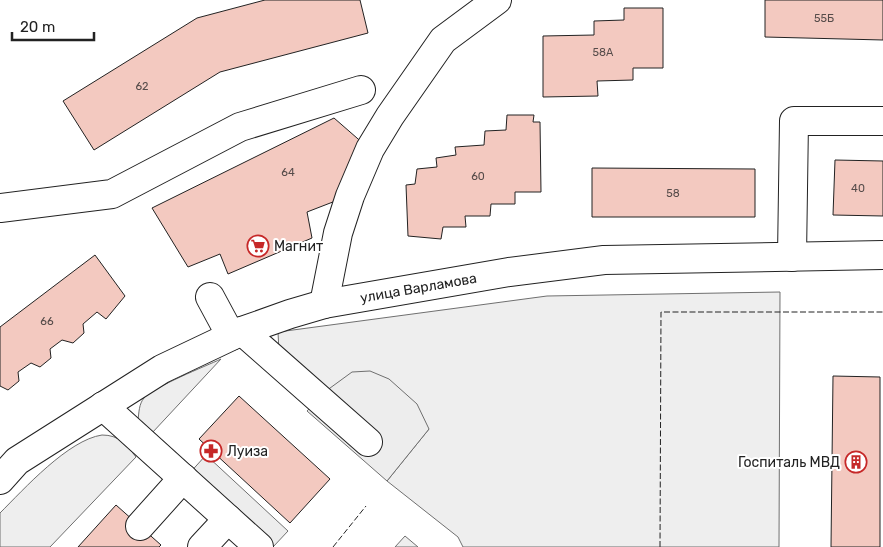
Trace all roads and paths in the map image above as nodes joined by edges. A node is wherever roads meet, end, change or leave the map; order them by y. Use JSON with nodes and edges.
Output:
{"nodes":[{"id":1,"x":497,"y":0,"type":"edge"},
{"id":2,"x":361,"y":90,"type":"dead end"},
{"id":3,"x":883,"y":121,"type":"edge"},
{"id":4,"x":0,"y":208,"type":"edge"},
{"id":5,"x":883,"y":255,"type":"edge"},
{"id":6,"x":792,"y":257,"type":"junction"},
{"id":7,"x":210,"y":297,"type":"dead end"},
{"id":8,"x":324,"y":304,"type":"junction"},
{"id":9,"x":237,"y":333,"type":"junction"},
{"id":10,"x":103,"y":406,"type":"junction"},
{"id":11,"x":368,"y":442,"type":"dead end"},
{"id":12,"x":183,"y":478,"type":"junction"},
{"id":13,"x":0,"y":480,"type":"edge"},
{"id":14,"x":228,"y":519,"type":"junction"},
{"id":15,"x":140,"y":526,"type":"dead end"},
{"id":16,"x":202,"y":547,"type":"edge"},
{"id":17,"x":259,"y":547,"type":"edge"}],
"edges":[{"from":1,"to":8,"type":"street"},
{"from":2,"to":4,"type":"street"},
{"from":3,"to":6,"type":"street"},
{"from":5,"to":6,"type":"street","name":"улица Варламова"},
{"from":6,"to":8,"type":"street","name":"улица Варламова"},
{"from":7,"to":9,"type":"street"},
{"from":8,"to":9,"type":"street","name":"улица Варламова"},
{"from":9,"to":10,"type":"street","name":"улица Варламова"},
{"from":9,"to":11,"type":"street"},
{"from":10,"to":12,"type":"street"},
{"from":10,"to":13,"type":"street","name":"улица Варламова"},
{"from":12,"to":14,"type":"street"},
{"from":12,"to":15,"type":"street"},
{"from":14,"to":16,"type":"street"},
{"from":14,"to":17,"type":"street"}]}
